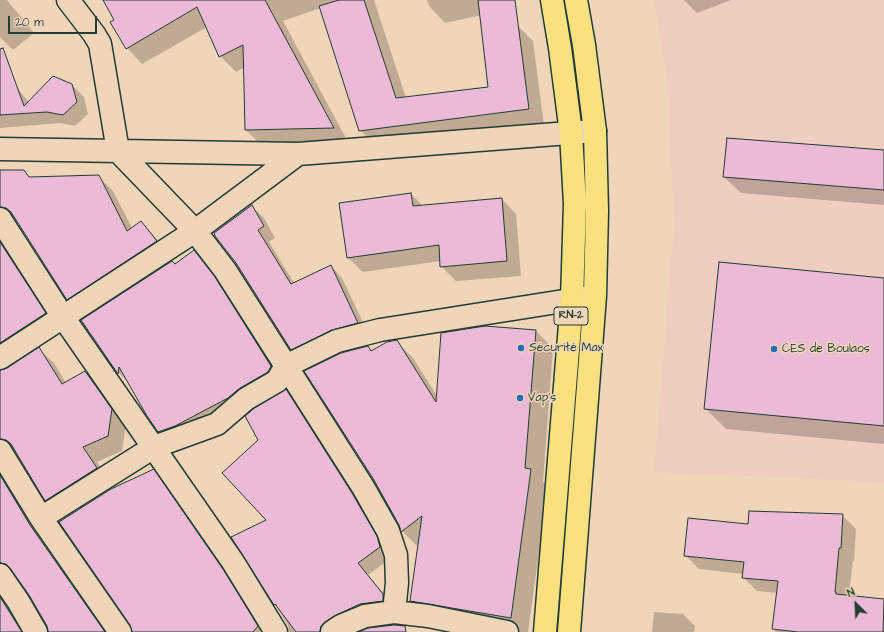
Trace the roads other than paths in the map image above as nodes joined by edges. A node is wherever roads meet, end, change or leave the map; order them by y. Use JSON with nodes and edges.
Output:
{"nodes":[{"id":1,"x":68,"y":0,"type":"edge"},
{"id":2,"x":552,"y":0,"type":"edge"},
{"id":3,"x":576,"y":0,"type":"edge"},
{"id":4,"x":595,"y":131,"type":"junction"},
{"id":5,"x":571,"y":133,"type":"junction"},
{"id":6,"x":0,"y":149,"type":"edge"},
{"id":7,"x":118,"y":151,"type":"junction"},
{"id":8,"x":298,"y":154,"type":"junction"},
{"id":9,"x":0,"y":219,"type":"edge"},
{"id":10,"x":194,"y":231,"type":"junction"},
{"id":11,"x":595,"y":296,"type":"junction"},
{"id":12,"x":572,"y":300,"type":"junction"},
{"id":13,"x":63,"y":317,"type":"junction"},
{"id":14,"x":0,"y":358,"type":"edge"},
{"id":15,"x":286,"y":366,"type":"junction"},
{"id":16,"x":154,"y":447,"type":"junction"},
{"id":17,"x":0,"y":451,"type":"edge"},
{"id":18,"x":41,"y":518,"type":"junction"},
{"id":19,"x":0,"y":575,"type":"edge"},
{"id":20,"x":394,"y":612,"type":"junction"},
{"id":21,"x":36,"y":632,"type":"edge"},
{"id":22,"x":120,"y":632,"type":"edge"},
{"id":23,"x":276,"y":632,"type":"edge"},
{"id":24,"x":332,"y":632,"type":"edge"},
{"id":25,"x":507,"y":632,"type":"edge"},
{"id":26,"x":545,"y":632,"type":"edge"},
{"id":27,"x":569,"y":632,"type":"edge"}],
"edges":[{"from":1,"to":7,"type":"street"},
{"from":2,"to":5,"type":"main road","number":"RN-2"},
{"from":3,"to":4,"type":"main road","number":"RN-2"},
{"from":4,"to":5,"type":"street"},
{"from":4,"to":11,"type":"main road","number":"RN-2"},
{"from":5,"to":8,"type":"street"},
{"from":5,"to":12,"type":"main road","number":"RN-2"},
{"from":6,"to":7,"type":"street"},
{"from":7,"to":8,"type":"street"},
{"from":7,"to":10,"type":"street"},
{"from":8,"to":10,"type":"street"},
{"from":9,"to":13,"type":"street"},
{"from":10,"to":13,"type":"street"},
{"from":10,"to":15,"type":"street"},
{"from":11,"to":12,"type":"street"},
{"from":11,"to":27,"type":"main road","number":"RN-2"},
{"from":12,"to":15,"type":"street"},
{"from":12,"to":26,"type":"main road","number":"RN-2"},
{"from":13,"to":14,"type":"street"},
{"from":13,"to":16,"type":"street"},
{"from":15,"to":16,"type":"street"},
{"from":15,"to":20,"type":"street"},
{"from":16,"to":18,"type":"street"},
{"from":16,"to":23,"type":"street"},
{"from":17,"to":18,"type":"street"},
{"from":18,"to":22,"type":"street"},
{"from":19,"to":21,"type":"street"},
{"from":20,"to":24,"type":"street"},
{"from":20,"to":25,"type":"street"}]}
